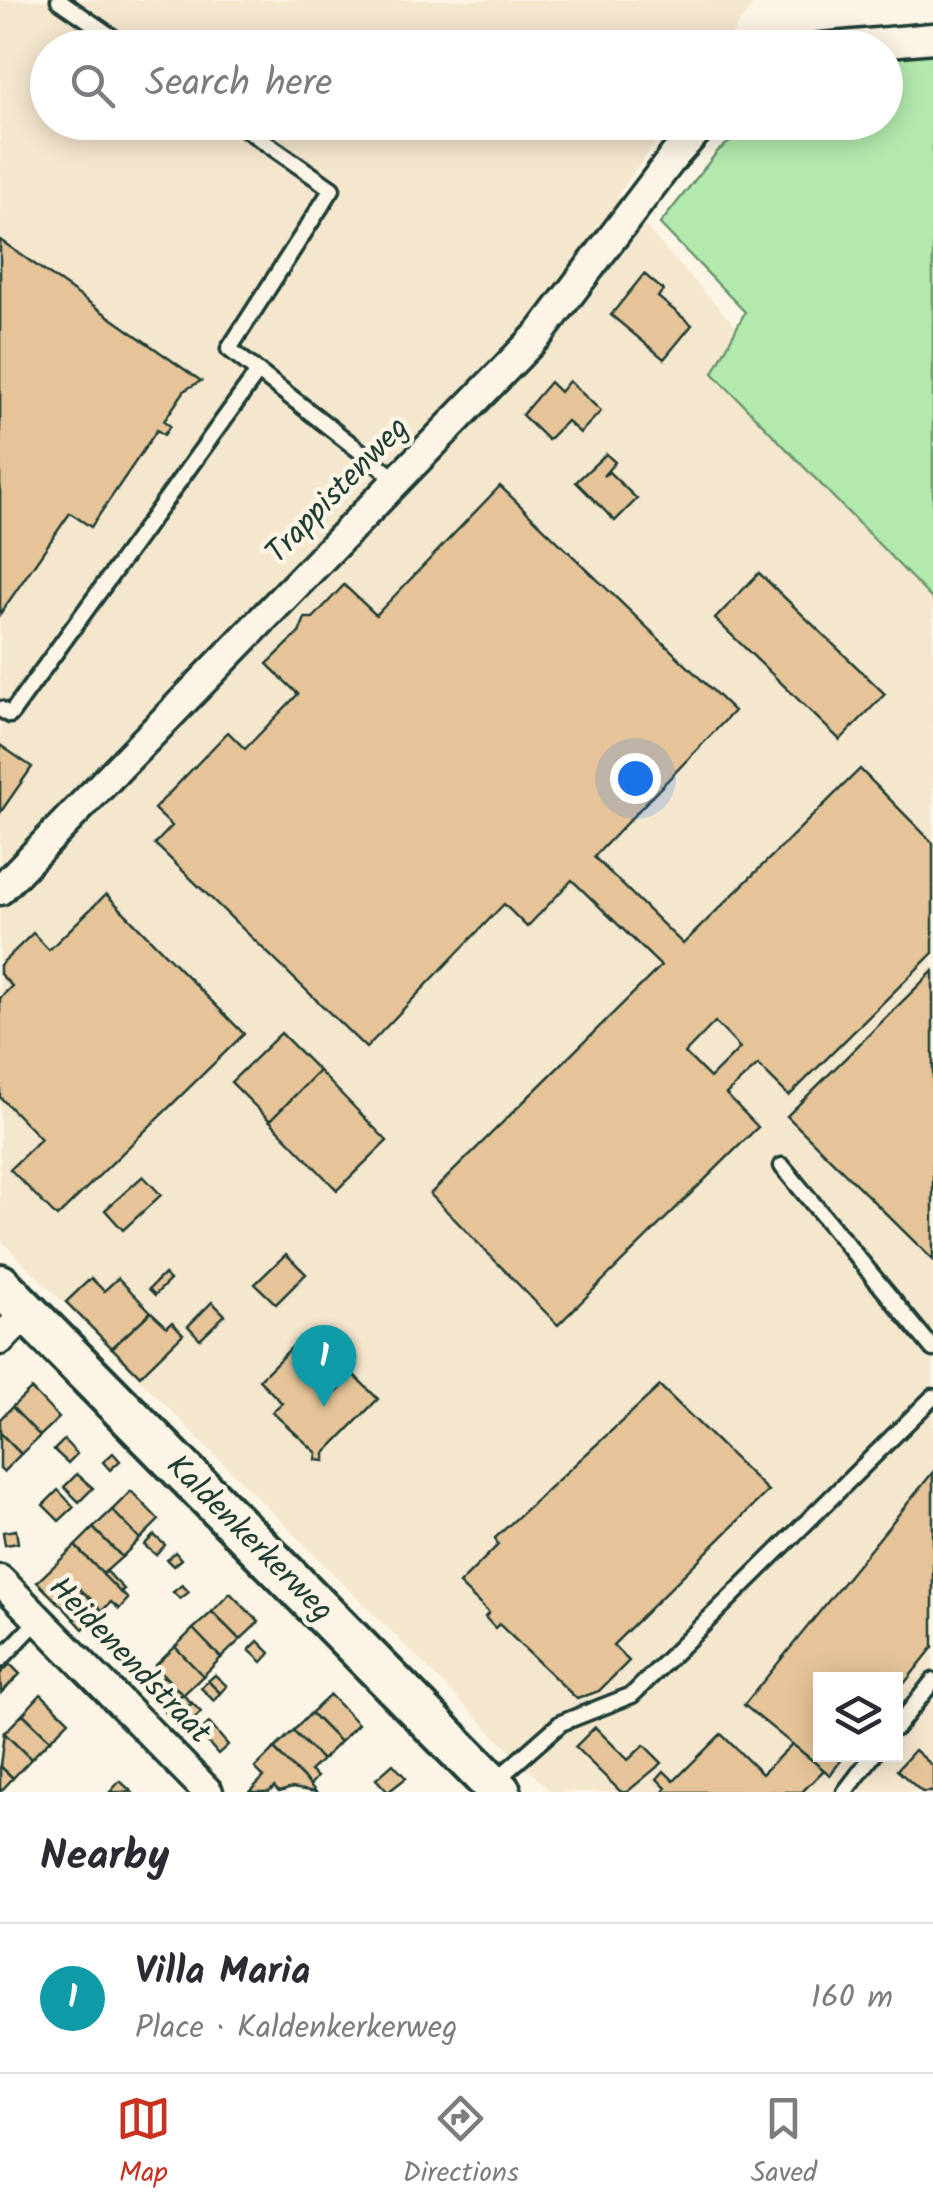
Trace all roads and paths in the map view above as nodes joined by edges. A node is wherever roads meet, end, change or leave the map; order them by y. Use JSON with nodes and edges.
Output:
{"nodes":[{"id":1,"x":59,"y":0,"type":"edge"},
{"id":2,"x":102,"y":30,"type":"edge"},
{"id":3,"x":933,"y":38,"type":"edge"},
{"id":4,"x":903,"y":41,"type":"edge"},
{"id":5,"x":262,"y":140,"type":"edge"},
{"id":6,"x":689,"y":140,"type":"edge"},
{"id":7,"x":258,"y":372,"type":"junction"},
{"id":8,"x":397,"y":480,"type":"junction"},
{"id":9,"x":0,"y":708,"type":"edge"},
{"id":10,"x":0,"y":890,"type":"edge"},
{"id":11,"x":782,"y":1166,"type":"dead end"},
{"id":12,"x":9,"y":1313,"type":"edge"},
{"id":13,"x":933,"y":1348,"type":"edge"},
{"id":14,"x":933,"y":1396,"type":"edge"},
{"id":15,"x":0,"y":1580,"type":"edge"},
{"id":16,"x":39,"y":1619,"type":"junction"},
{"id":17,"x":0,"y":1660,"type":"edge"},
{"id":18,"x":933,"y":1680,"type":"edge"},
{"id":19,"x":903,"y":1719,"type":"edge"},
{"id":20,"x":868,"y":1762,"type":"edge"},
{"id":21,"x":496,"y":1788,"type":"edge"},
{"id":22,"x":208,"y":1792,"type":"edge"},
{"id":23,"x":844,"y":1792,"type":"edge"}],
"edges":[{"from":1,"to":2,"type":"lane"},
{"from":3,"to":4,"type":"street"},
{"from":5,"to":7,"type":"lane"},
{"from":6,"to":8,"type":"street","name":"Trappistenweg"},
{"from":7,"to":8,"type":"lane"},
{"from":7,"to":9,"type":"lane"},
{"from":8,"to":10,"type":"street","name":"Trappistenweg"},
{"from":11,"to":13,"type":"lane"},
{"from":12,"to":21,"type":"main road","name":"Kaldenkerkerweg"},
{"from":14,"to":21,"type":"lane"},
{"from":15,"to":16,"type":"street","name":"Heidenendstraat"},
{"from":16,"to":17,"type":"lane"},
{"from":16,"to":22,"type":"street","name":"Heidenendstraat"},
{"from":18,"to":19,"type":"lane"},
{"from":20,"to":23,"type":"lane"}]}
